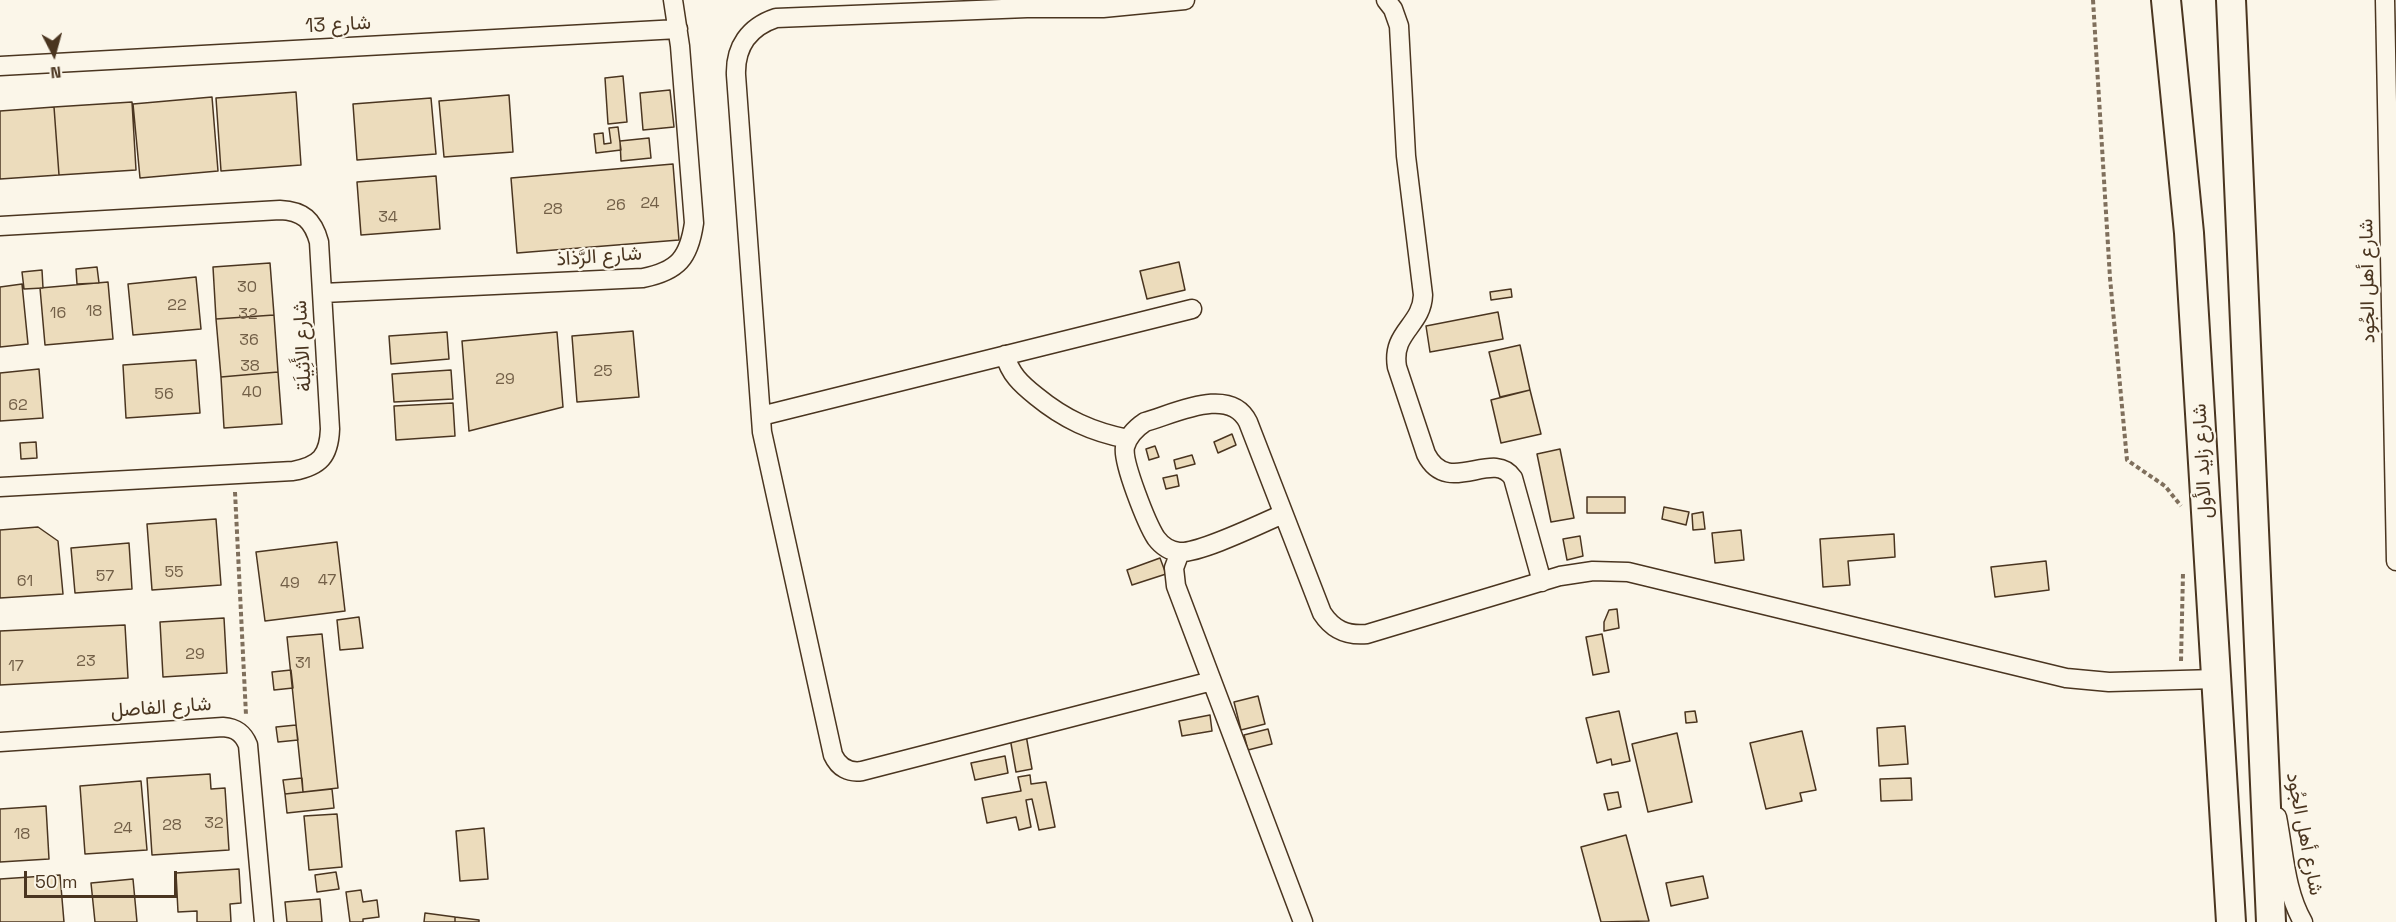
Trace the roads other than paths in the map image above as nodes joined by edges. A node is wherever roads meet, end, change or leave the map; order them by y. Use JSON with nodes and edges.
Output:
{"nodes":[{"id":1,"x":672,"y":0,"type":"edge"},
{"id":2,"x":1185,"y":0,"type":"edge"},
{"id":3,"x":1386,"y":0,"type":"edge"},
{"id":4,"x":2166,"y":0,"type":"edge"},
{"id":5,"x":2231,"y":0,"type":"edge"},
{"id":6,"x":2385,"y":0,"type":"edge"},
{"id":7,"x":678,"y":29,"type":"junction"},
{"id":8,"x":0,"y":66,"type":"edge"},
{"id":9,"x":0,"y":226,"type":"edge"},
{"id":10,"x":323,"y":293,"type":"junction"},
{"id":11,"x":1192,"y":309,"type":"dead end"},
{"id":12,"x":1005,"y":355,"type":"junction"},
{"id":13,"x":761,"y":416,"type":"junction"},
{"id":14,"x":1128,"y":440,"type":"junction"},
{"id":15,"x":0,"y":487,"type":"edge"},
{"id":16,"x":1283,"y":514,"type":"junction"},
{"id":17,"x":1180,"y":552,"type":"junction"},
{"id":18,"x":2396,"y":561,"type":"edge"},
{"id":19,"x":1542,"y":582,"type":"junction"},
{"id":20,"x":2216,"y":679,"type":"junction"},
{"id":21,"x":1212,"y":681,"type":"junction"},
{"id":22,"x":0,"y":742,"type":"edge"},
{"id":23,"x":2262,"y":754,"type":"junction"},
{"id":24,"x":264,"y":922,"type":"edge"},
{"id":25,"x":1303,"y":922,"type":"edge"},
{"id":26,"x":2231,"y":922,"type":"edge"},
{"id":27,"x":2271,"y":922,"type":"edge"},
{"id":28,"x":2303,"y":922,"type":"edge"}],
"edges":[{"from":1,"to":7,"type":"street","name":"شارع الرَّذاذ"},
{"from":2,"to":13,"type":"street"},
{"from":3,"to":19,"type":"street"},
{"from":4,"to":20,"type":"main road","name":"شارع زايد الأول"},
{"from":5,"to":23,"type":"main road"},
{"from":6,"to":18,"type":"street","name":"شارع أهل الجُود"},
{"from":7,"to":8,"type":"street","name":"شارع 13"},
{"from":7,"to":10,"type":"street","name":"شارع الرَّذاذ"},
{"from":9,"to":10,"type":"street","name":"شارع الأَثِيلَة"},
{"from":10,"to":15,"type":"street","name":"شارع الأَثِيلَة"},
{"from":11,"to":12,"type":"street"},
{"from":12,"to":13,"type":"street"},
{"from":12,"to":14,"type":"street"},
{"from":13,"to":21,"type":"street"},
{"from":14,"to":16,"type":"street"},
{"from":14,"to":17,"type":"street"},
{"from":16,"to":17,"type":"street"},
{"from":16,"to":19,"type":"street"},
{"from":17,"to":21,"type":"street"},
{"from":19,"to":20,"type":"street"},
{"from":20,"to":26,"type":"main road","name":"شارع زايد الأول"},
{"from":21,"to":25,"type":"street"},
{"from":22,"to":24,"type":"street","name":"شارع الفاصل"},
{"from":23,"to":27,"type":"main road"},
{"from":23,"to":28,"type":"street","name":"شارع أهل الجُود"}]}
